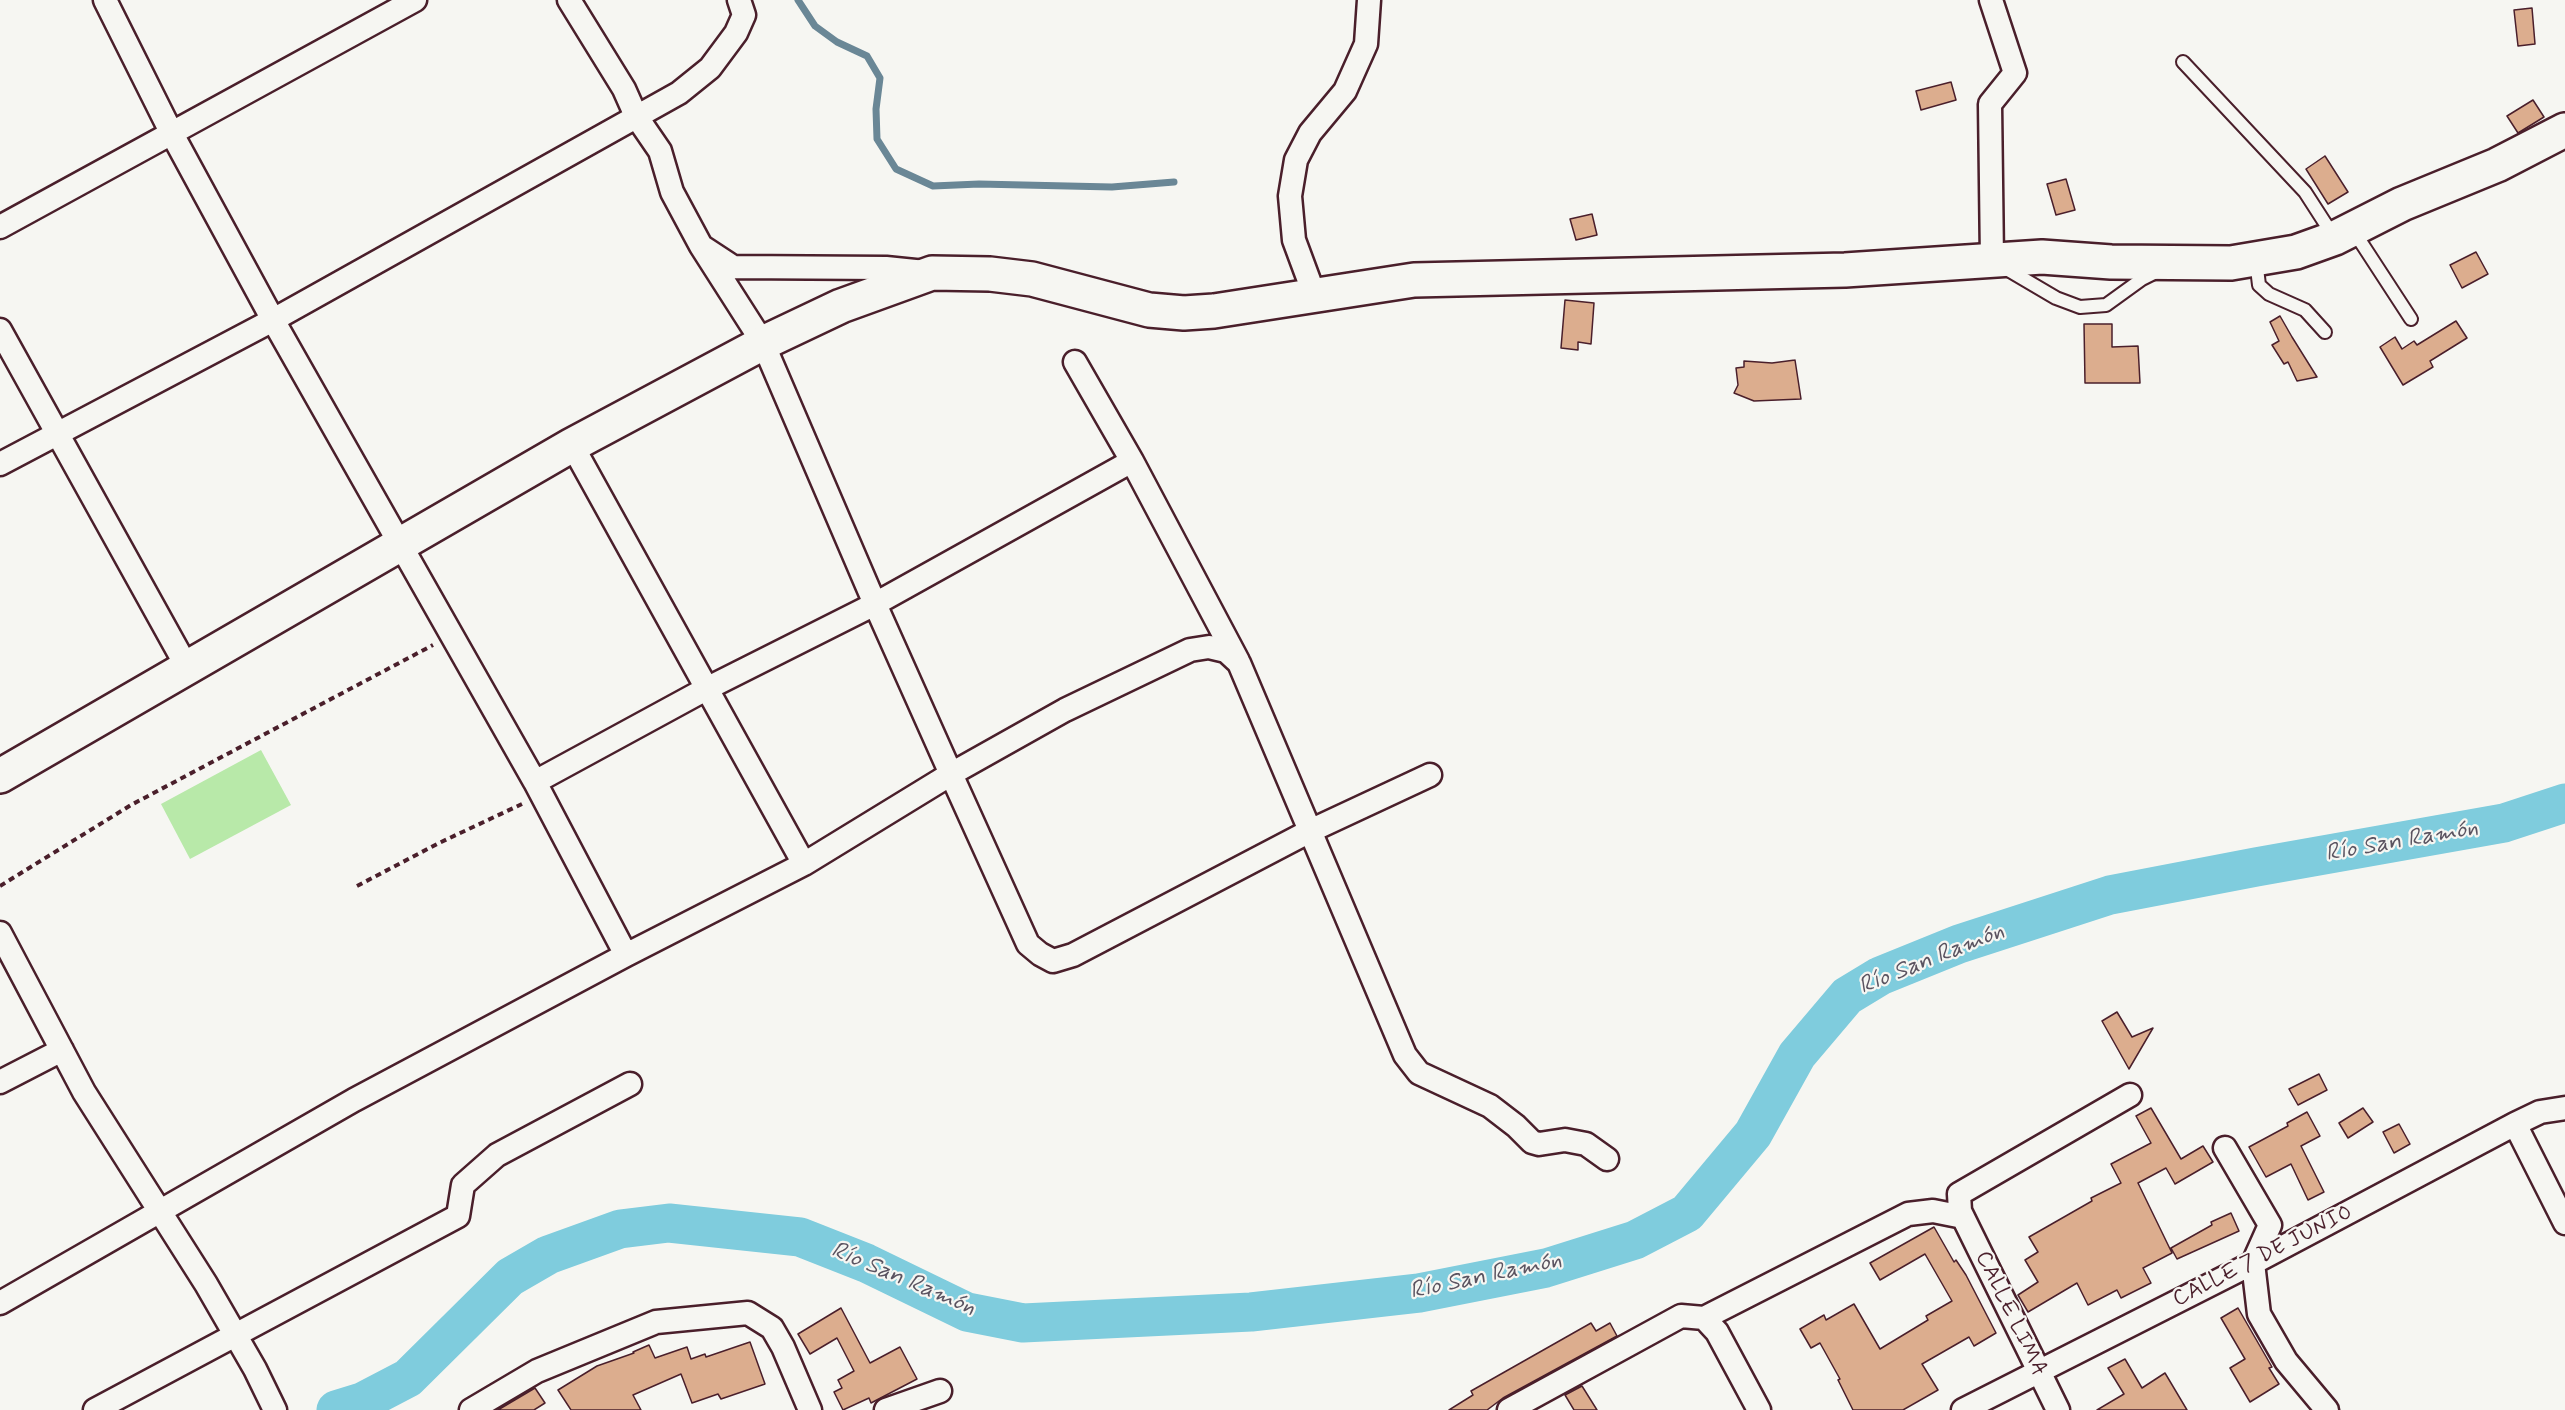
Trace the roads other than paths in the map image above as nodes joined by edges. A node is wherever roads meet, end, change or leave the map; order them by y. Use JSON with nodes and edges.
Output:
{"nodes":[{"id":1,"x":105,"y":0,"type":"edge"},
{"id":2,"x":414,"y":0,"type":"edge"},
{"id":3,"x":569,"y":0,"type":"edge"},
{"id":4,"x":739,"y":0,"type":"edge"},
{"id":5,"x":1369,"y":0,"type":"edge"},
{"id":6,"x":1991,"y":0,"type":"edge"},
{"id":7,"x":376,"y":9,"type":"edge"},
{"id":8,"x":2183,"y":62,"type":"dead end"},
{"id":9,"x":636,"y":116,"type":"junction"},
{"id":10,"x":2565,"y":130,"type":"edge"},
{"id":11,"x":171,"y":132,"type":"junction"},
{"id":12,"x":0,"y":227,"type":"edge"},
{"id":13,"x":2344,"y":234,"type":"junction"},
{"id":14,"x":701,"y":246,"type":"junction"},
{"id":15,"x":2256,"y":259,"type":"junction"},
{"id":16,"x":1992,"y":260,"type":"junction"},
{"id":17,"x":2176,"y":262,"type":"junction"},
{"id":18,"x":932,"y":273,"type":"junction"},
{"id":19,"x":1314,"y":294,"type":"junction"},
{"id":20,"x":273,"y":320,"type":"junction"},
{"id":21,"x":2411,"y":320,"type":"dead end"},
{"id":22,"x":0,"y":330,"type":"edge"},
{"id":23,"x":2325,"y":332,"type":"dead end"},
{"id":24,"x":763,"y":343,"type":"junction"},
{"id":25,"x":1075,"y":362,"type":"dead end"},
{"id":26,"x":56,"y":433,"type":"junction"},
{"id":27,"x":572,"y":445,"type":"junction"},
{"id":28,"x":1132,"y":461,"type":"junction"},
{"id":29,"x":0,"y":464,"type":"edge"},
{"id":30,"x":400,"y":544,"type":"junction"},
{"id":31,"x":875,"y":604,"type":"junction"},
{"id":32,"x":1239,"y":663,"type":"junction"},
{"id":33,"x":188,"y":669,"type":"junction"},
{"id":34,"x":706,"y":689,"type":"junction"},
{"id":35,"x":951,"y":774,"type":"junction"},
{"id":36,"x":0,"y":776,"type":"edge"},
{"id":37,"x":1430,"y":776,"type":"dead end"},
{"id":38,"x":539,"y":788,"type":"junction"},
{"id":39,"x":1310,"y":831,"type":"junction"},
{"id":40,"x":804,"y":864,"type":"junction"},
{"id":41,"x":0,"y":933,"type":"edge"},
{"id":42,"x":626,"y":955,"type":"junction"},
{"id":43,"x":62,"y":1050,"type":"junction"},
{"id":44,"x":0,"y":1082,"type":"edge"},
{"id":45,"x":630,"y":1084,"type":"dead end"},
{"id":46,"x":2130,"y":1095,"type":"dead end"},
{"id":47,"x":2565,"y":1108,"type":"edge"},
{"id":48,"x":2516,"y":1124,"type":"junction"},
{"id":49,"x":2225,"y":1148,"type":"dead end"},
{"id":50,"x":1607,"y":1159,"type":"dead end"},
{"id":51,"x":161,"y":1210,"type":"junction"},
{"id":52,"x":1963,"y":1217,"type":"junction"},
{"id":53,"x":2565,"y":1223,"type":"edge"},
{"id":54,"x":2253,"y":1263,"type":"junction"},
{"id":55,"x":0,"y":1303,"type":"edge"},
{"id":56,"x":1704,"y":1318,"type":"junction"},
{"id":57,"x":235,"y":1334,"type":"junction"},
{"id":58,"x":2038,"y":1372,"type":"junction"},
{"id":59,"x":940,"y":1391,"type":"dead end"},
{"id":60,"x":95,"y":1410,"type":"edge"},
{"id":61,"x":274,"y":1410,"type":"edge"},
{"id":62,"x":471,"y":1410,"type":"edge"},
{"id":63,"x":810,"y":1410,"type":"edge"},
{"id":64,"x":886,"y":1410,"type":"edge"},
{"id":65,"x":1509,"y":1410,"type":"edge"},
{"id":66,"x":1759,"y":1410,"type":"edge"},
{"id":67,"x":1963,"y":1410,"type":"edge"},
{"id":68,"x":2058,"y":1410,"type":"edge"},
{"id":69,"x":2327,"y":1410,"type":"edge"}],
"edges":[{"from":1,"to":11,"type":"street"},
{"from":2,"to":7,"type":"street"},
{"from":3,"to":9,"type":"street"},
{"from":4,"to":9,"type":"street"},
{"from":5,"to":19,"type":"street"},
{"from":6,"to":16,"type":"street"},
{"from":7,"to":11,"type":"street"},
{"from":8,"to":13,"type":"lane"},
{"from":9,"to":14,"type":"street"},
{"from":9,"to":20,"type":"street"},
{"from":10,"to":13,"type":"main road"},
{"from":11,"to":12,"type":"street"},
{"from":11,"to":20,"type":"street"},
{"from":13,"to":15,"type":"main road"},
{"from":13,"to":21,"type":"lane"},
{"from":14,"to":18,"type":"street"},
{"from":14,"to":24,"type":"street"},
{"from":15,"to":17,"type":"main road"},
{"from":15,"to":23,"type":"lane"},
{"from":16,"to":17,"type":"main road"},
{"from":16,"to":17,"type":"lane"},
{"from":16,"to":19,"type":"main road"},
{"from":18,"to":19,"type":"main road"},
{"from":18,"to":24,"type":"main road"},
{"from":20,"to":26,"type":"street"},
{"from":20,"to":30,"type":"street"},
{"from":22,"to":26,"type":"street"},
{"from":24,"to":27,"type":"main road"},
{"from":24,"to":31,"type":"street"},
{"from":25,"to":28,"type":"street"},
{"from":26,"to":29,"type":"street"},
{"from":26,"to":33,"type":"street"},
{"from":27,"to":30,"type":"main road"},
{"from":27,"to":34,"type":"street"},
{"from":28,"to":31,"type":"street"},
{"from":28,"to":32,"type":"street"},
{"from":30,"to":33,"type":"main road"},
{"from":30,"to":38,"type":"street"},
{"from":31,"to":34,"type":"street"},
{"from":31,"to":35,"type":"street"},
{"from":32,"to":35,"type":"street"},
{"from":32,"to":39,"type":"street"},
{"from":33,"to":36,"type":"main road"},
{"from":34,"to":38,"type":"street"},
{"from":34,"to":40,"type":"street"},
{"from":35,"to":39,"type":"street"},
{"from":35,"to":40,"type":"street"},
{"from":37,"to":39,"type":"street"},
{"from":38,"to":42,"type":"street"},
{"from":39,"to":50,"type":"street"},
{"from":40,"to":42,"type":"street"},
{"from":41,"to":43,"type":"street"},
{"from":42,"to":51,"type":"street"},
{"from":43,"to":44,"type":"street"},
{"from":43,"to":51,"type":"street"},
{"from":45,"to":57,"type":"street"},
{"from":46,"to":52,"type":"street"},
{"from":47,"to":48,"type":"street","name":"CALLE 7 DE JUNIO"},
{"from":48,"to":53,"type":"street"},
{"from":48,"to":54,"type":"street","name":"CALLE 7 DE JUNIO"},
{"from":49,"to":54,"type":"street"},
{"from":51,"to":55,"type":"street"},
{"from":51,"to":57,"type":"street"},
{"from":52,"to":56,"type":"street"},
{"from":52,"to":58,"type":"street","name":"CALLE LIMA"},
{"from":54,"to":58,"type":"street","name":"CALLE 7 DE JUNIO"},
{"from":54,"to":69,"type":"street"},
{"from":56,"to":65,"type":"street"},
{"from":56,"to":66,"type":"street"},
{"from":57,"to":60,"type":"street"},
{"from":57,"to":61,"type":"street"},
{"from":58,"to":67,"type":"street","name":"CALLE 7 DE JUNIO"},
{"from":58,"to":68,"type":"street","name":"CALLE LIMA"},
{"from":59,"to":64,"type":"street"},
{"from":62,"to":63,"type":"street"}]}
